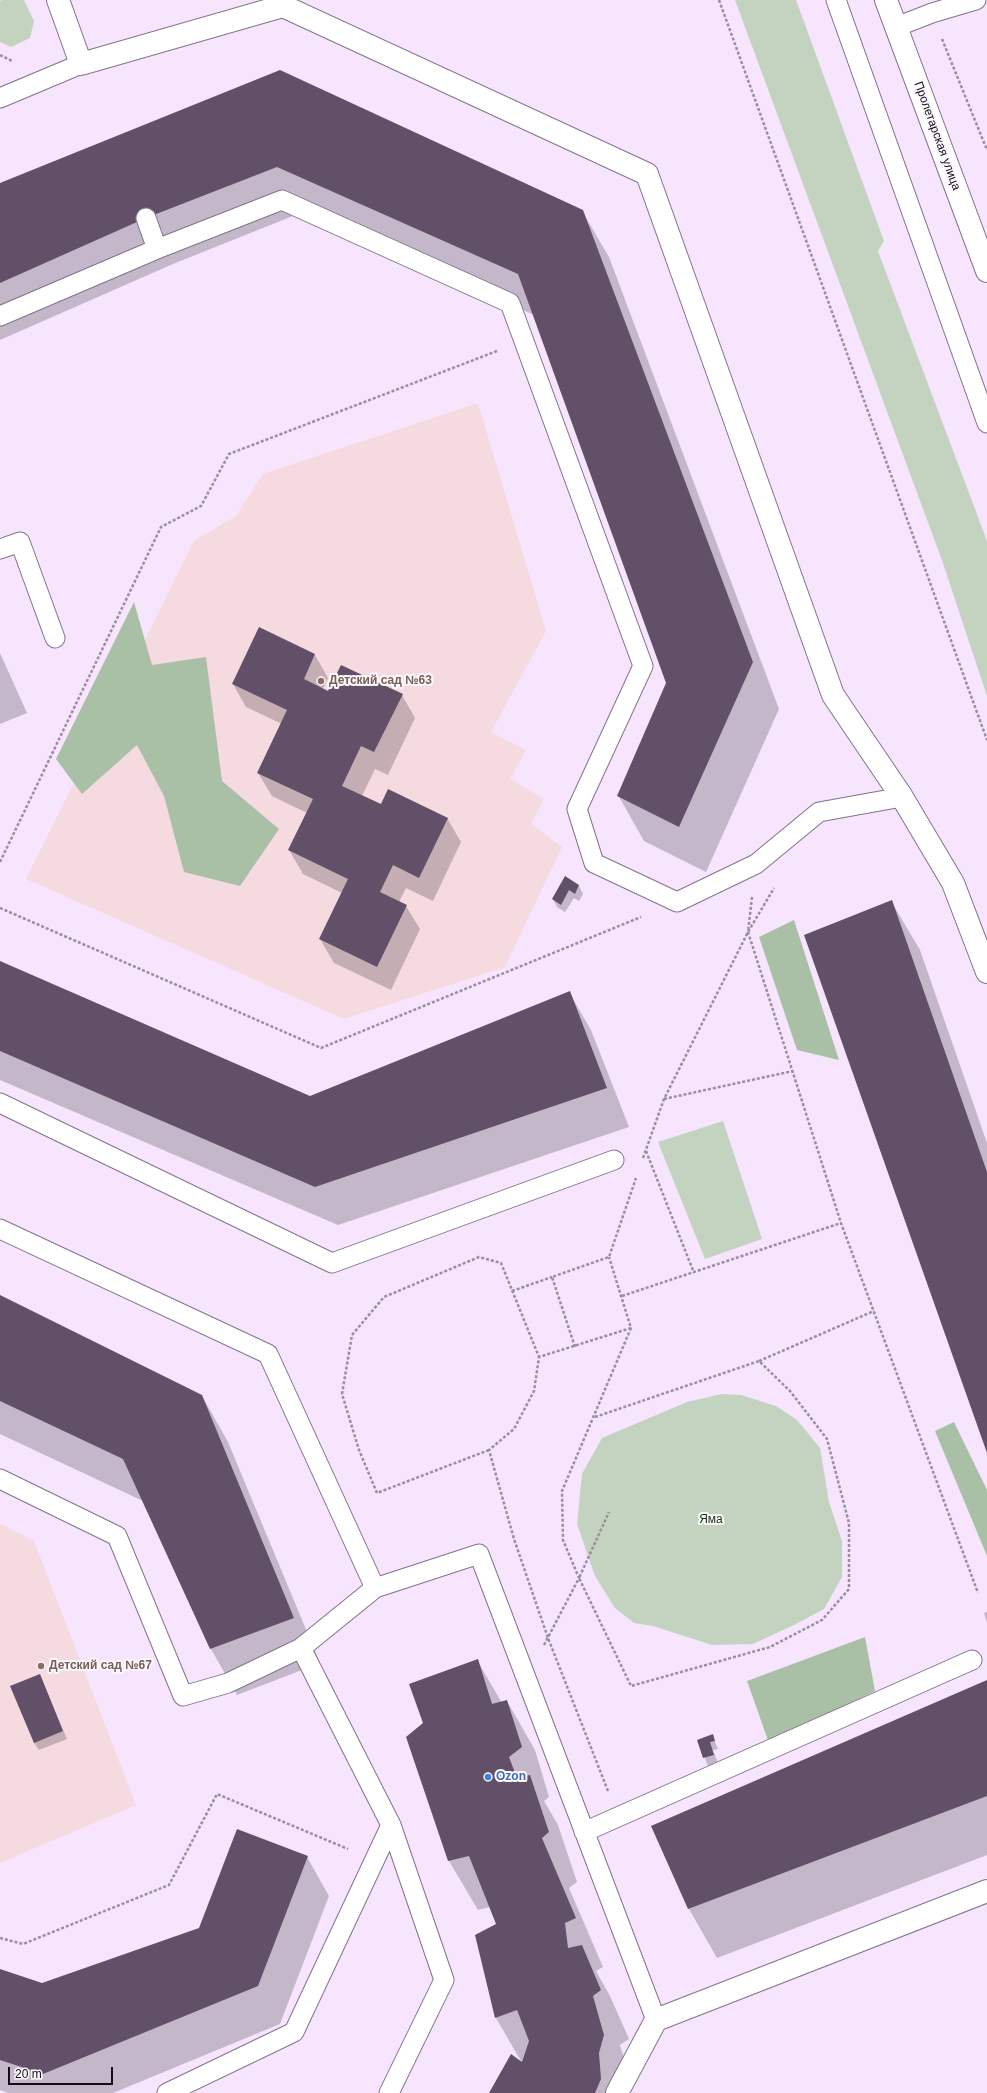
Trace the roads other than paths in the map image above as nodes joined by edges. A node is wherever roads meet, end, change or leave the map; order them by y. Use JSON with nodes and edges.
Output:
{"nodes":[{"id":1,"x":58,"y":0,"type":"edge"},
{"id":2,"x":836,"y":0,"type":"edge"},
{"id":3,"x":886,"y":0,"type":"edge"},
{"id":4,"x":976,"y":0,"type":"edge"},
{"id":5,"x":896,"y":27,"type":"junction"},
{"id":6,"x":81,"y":64,"type":"junction"},
{"id":7,"x":0,"y":98,"type":"edge"},
{"id":8,"x":146,"y":218,"type":"dead end"},
{"id":9,"x":157,"y":249,"type":"junction"},
{"id":10,"x":987,"y":271,"type":"edge"},
{"id":11,"x":0,"y":316,"type":"edge"},
{"id":12,"x":987,"y":422,"type":"edge"},
{"id":13,"x":0,"y":549,"type":"edge"},
{"id":14,"x":55,"y":638,"type":"dead end"},
{"id":15,"x":902,"y":796,"type":"junction"},
{"id":16,"x":987,"y":972,"type":"edge"},
{"id":17,"x":0,"y":1103,"type":"edge"},
{"id":18,"x":614,"y":1160,"type":"dead end"},
{"id":19,"x":0,"y":1229,"type":"edge"},
{"id":20,"x":0,"y":1479,"type":"edge"},
{"id":21,"x":375,"y":1588,"type":"junction"},
{"id":22,"x":301,"y":1648,"type":"junction"},
{"id":23,"x":972,"y":1660,"type":"dead end"},
{"id":24,"x":391,"y":1825,"type":"junction"},
{"id":25,"x":584,"y":1832,"type":"junction"},
{"id":26,"x":987,"y":1891,"type":"edge"},
{"id":27,"x":656,"y":2020,"type":"junction"},
{"id":28,"x":167,"y":2093,"type":"edge"},
{"id":29,"x":389,"y":2093,"type":"edge"},
{"id":30,"x":617,"y":2093,"type":"edge"}],
"edges":[{"from":1,"to":6,"type":"street"},
{"from":2,"to":12,"type":"lane"},
{"from":3,"to":5,"type":"street","name":"Пролетарская улица"},
{"from":4,"to":5,"type":"lane"},
{"from":5,"to":10,"type":"street","name":"Пролетарская улица"},
{"from":6,"to":7,"type":"lane"},
{"from":6,"to":15,"type":"street"},
{"from":8,"to":9,"type":"lane"},
{"from":9,"to":11,"type":"lane"},
{"from":9,"to":15,"type":"lane"},
{"from":13,"to":14,"type":"lane"},
{"from":15,"to":16,"type":"street"},
{"from":17,"to":18,"type":"lane"},
{"from":19,"to":21,"type":"lane"},
{"from":20,"to":22,"type":"lane"},
{"from":21,"to":22,"type":"lane"},
{"from":21,"to":25,"type":"lane"},
{"from":22,"to":24,"type":"lane"},
{"from":23,"to":25,"type":"lane"},
{"from":24,"to":28,"type":"lane"},
{"from":24,"to":29,"type":"lane"},
{"from":25,"to":27,"type":"lane"},
{"from":26,"to":27,"type":"street"},
{"from":27,"to":30,"type":"street"}]}
